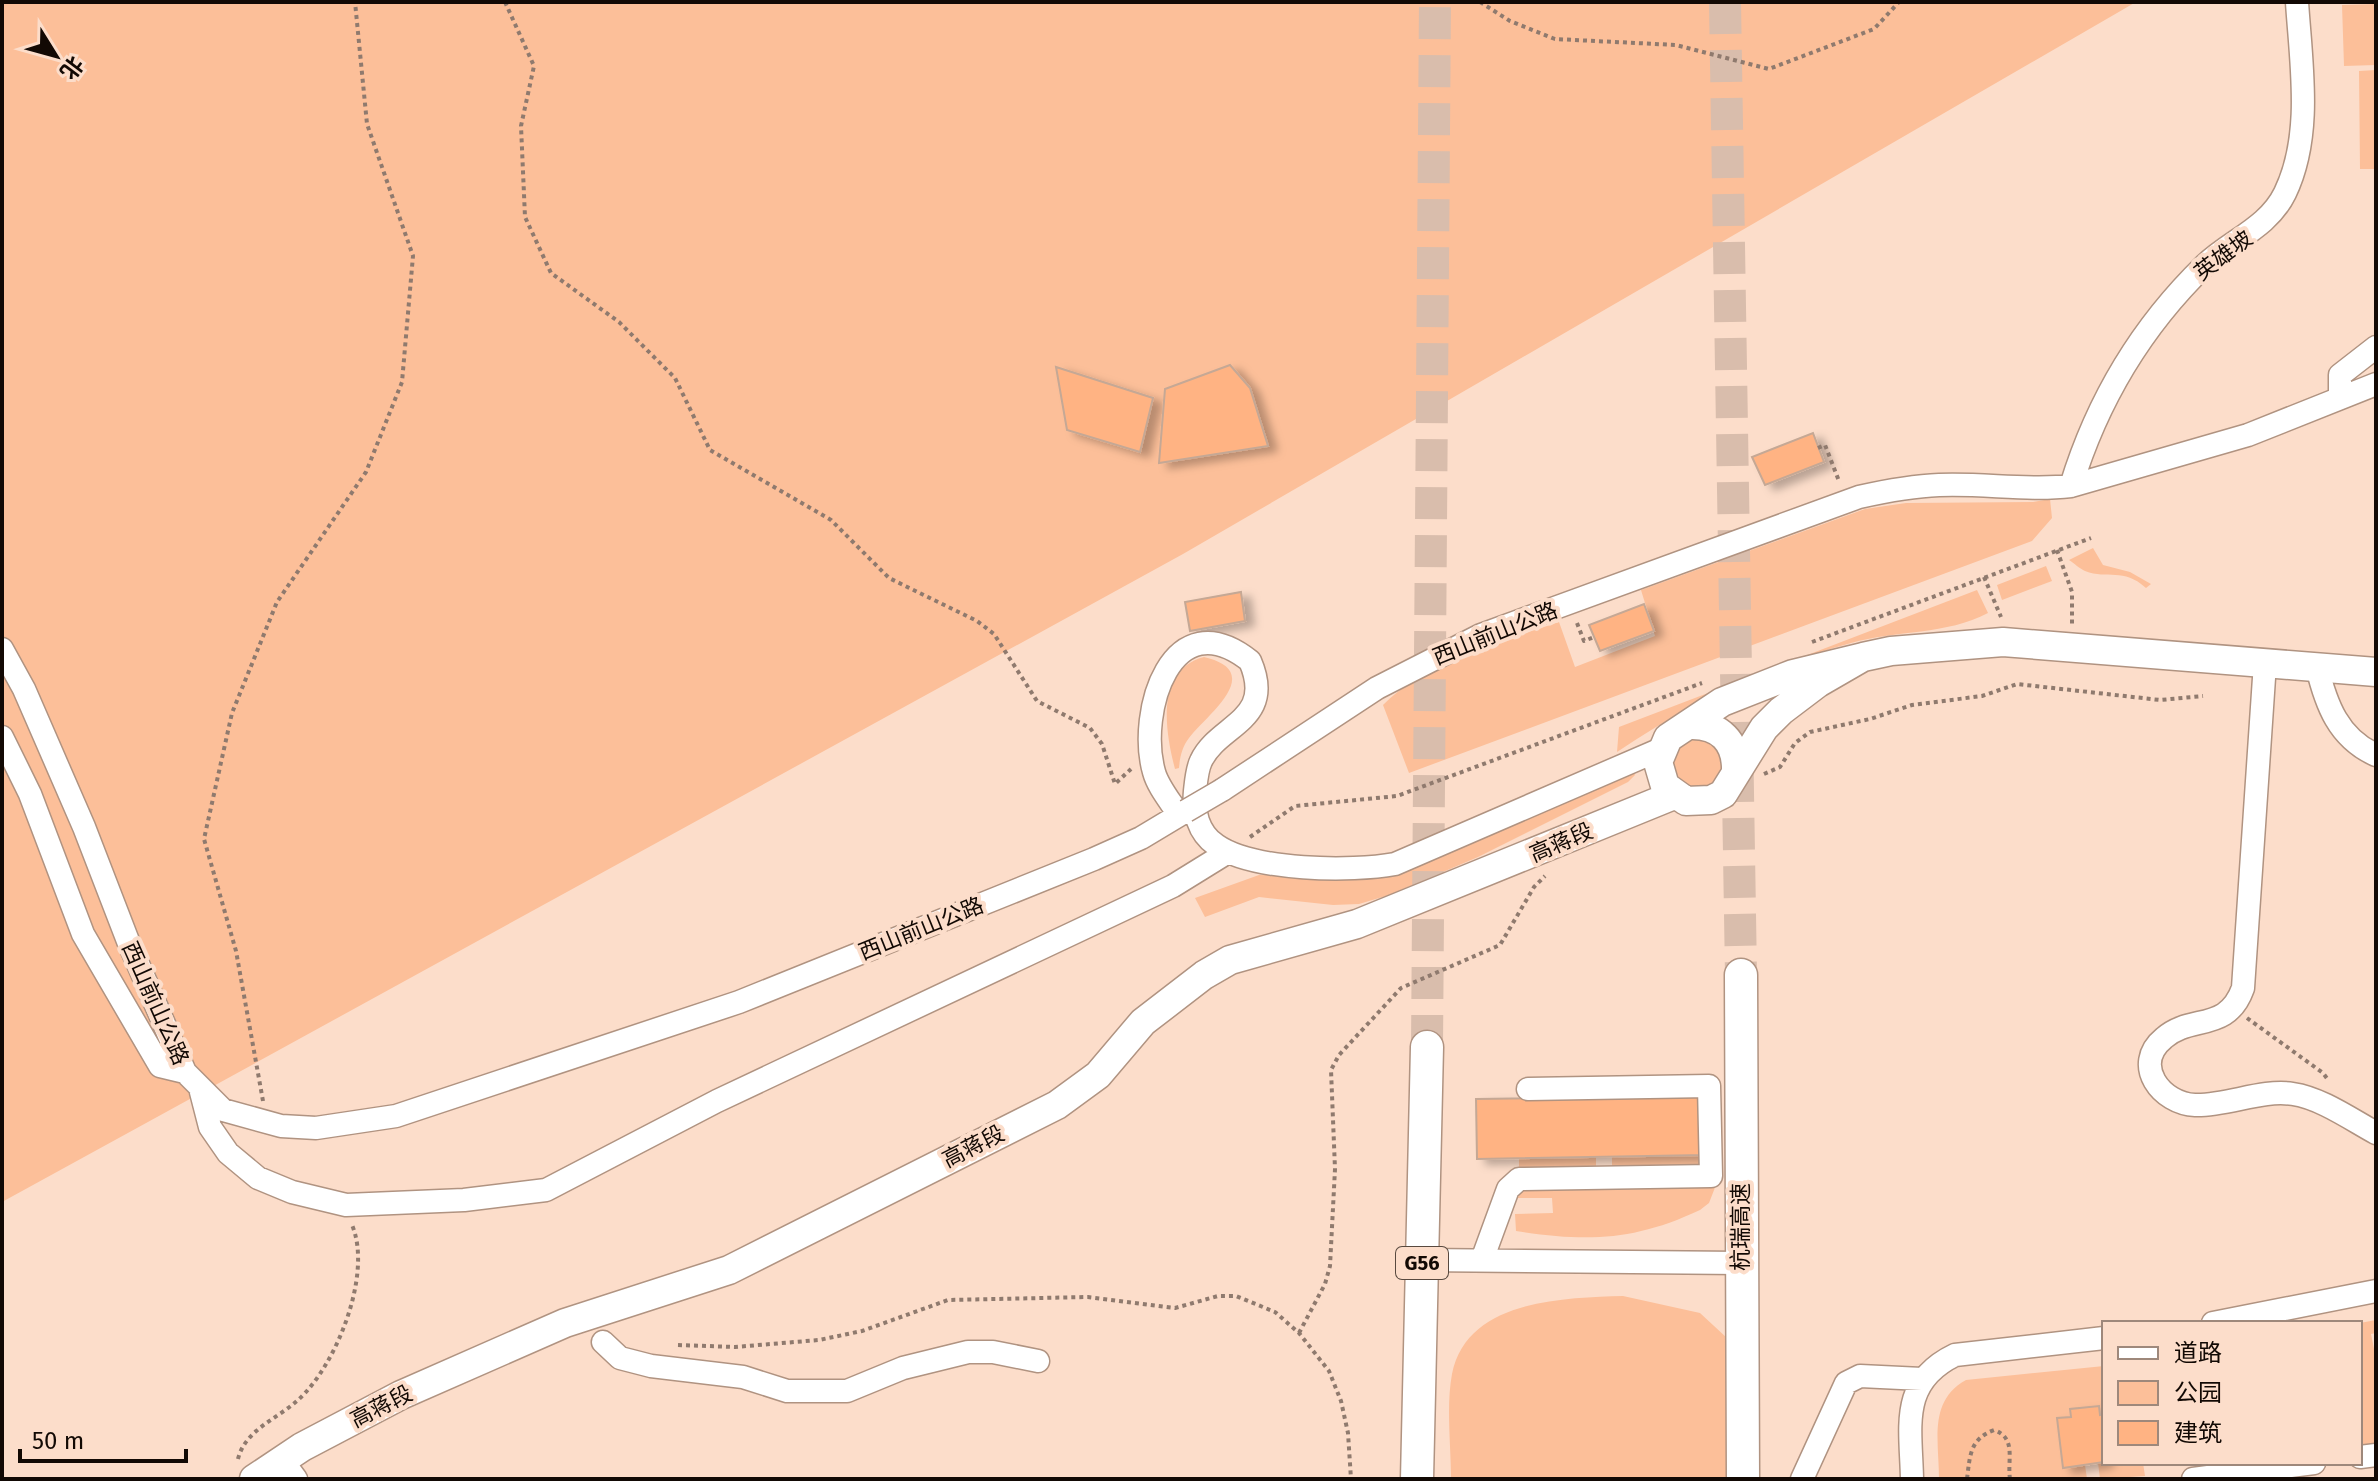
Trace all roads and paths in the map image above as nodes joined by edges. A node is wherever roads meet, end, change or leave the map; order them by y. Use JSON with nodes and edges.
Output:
{"nodes":[{"id":1,"x":355,"y":2,"type":"edge"},
{"id":2,"x":505,"y":2,"type":"edge"},
{"id":3,"x":1480,"y":2,"type":"edge"},
{"id":4,"x":1899,"y":2,"type":"edge"},
{"id":5,"x":2297,"y":2,"type":"edge"},
{"id":6,"x":2376,"y":347,"type":"edge"},
{"id":7,"x":2376,"y":384,"type":"edge"},
{"id":8,"x":2340,"y":398,"type":"junction"},
{"id":9,"x":1818,"y":448,"type":"dead end"},
{"id":10,"x":2071,"y":486,"type":"junction"},
{"id":11,"x":1847,"y":501,"type":"junction"},
{"id":12,"x":2091,"y":538,"type":"dead end"},
{"id":13,"x":2057,"y":550,"type":"junction"},
{"id":14,"x":1984,"y":577,"type":"junction"},
{"id":15,"x":1569,"y":603,"type":"junction"},
{"id":16,"x":2003,"y":623,"type":"dead end"},
{"id":17,"x":1594,"y":637,"type":"dead end"},
{"id":18,"x":1808,"y":643,"type":"dead end"},
{"id":19,"x":2071,"y":647,"type":"junction"},
{"id":20,"x":2,"y":649,"type":"edge"},
{"id":21,"x":1863,"y":657,"type":"junction"},
{"id":22,"x":2265,"y":663,"type":"junction"},
{"id":23,"x":2317,"y":667,"type":"junction"},
{"id":24,"x":2376,"y":672,"type":"edge"},
{"id":25,"x":1706,"y":681,"type":"dead end"},
{"id":26,"x":2203,"y":696,"type":"dead end"},
{"id":27,"x":1690,"y":725,"type":"junction"},
{"id":28,"x":2,"y":737,"type":"edge"},
{"id":29,"x":1661,"y":749,"type":"junction"},
{"id":30,"x":1151,"y":752,"type":"junction"},
{"id":31,"x":2376,"y":755,"type":"edge"},
{"id":32,"x":1747,"y":774,"type":"junction"},
{"id":33,"x":1674,"y":795,"type":"junction"},
{"id":34,"x":1183,"y":813,"type":"junction"},
{"id":35,"x":1540,"y":851,"type":"junction"},
{"id":36,"x":1228,"y":852,"type":"junction"},
{"id":37,"x":1741,"y":975,"type":"tunnel mouth"},
{"id":38,"x":2232,"y":1008,"type":"junction"},
{"id":39,"x":1427,"y":1047,"type":"tunnel mouth"},
{"id":40,"x":2314,"y":1066,"type":"dead end"},
{"id":41,"x":185,"y":1072,"type":"junction"},
{"id":42,"x":1528,"y":1089,"type":"dead end"},
{"id":43,"x":201,"y":1092,"type":"junction"},
{"id":44,"x":267,"y":1123,"type":"junction"},
{"id":45,"x":2376,"y":1133,"type":"edge"},
{"id":46,"x":328,"y":1201,"type":"junction"},
{"id":47,"x":1422,"y":1260,"type":"junction"},
{"id":48,"x":1482,"y":1260,"type":"junction"},
{"id":49,"x":1740,"y":1263,"type":"junction"},
{"id":50,"x":2376,"y":1291,"type":"edge"},
{"id":51,"x":2223,"y":1321,"type":"edge"},
{"id":52,"x":1299,"y":1333,"type":"dead end"},
{"id":53,"x":2102,"y":1338,"type":"edge"},
{"id":54,"x":603,"y":1342,"type":"dead end"},
{"id":55,"x":1038,"y":1361,"type":"dead end"},
{"id":56,"x":1922,"y":1379,"type":"junction"},
{"id":57,"x":2304,"y":1465,"type":"edge"},
{"id":58,"x":289,"y":1470,"type":"edge"},
{"id":59,"x":245,"y":1473,"type":"edge"},
{"id":60,"x":2253,"y":1475,"type":"edge"},
{"id":61,"x":1417,"y":1479,"type":"edge"},
{"id":62,"x":1743,"y":1479,"type":"edge"},
{"id":63,"x":1802,"y":1479,"type":"edge"},
{"id":64,"x":1912,"y":1479,"type":"edge"},
{"id":65,"x":1967,"y":1479,"type":"edge"},
{"id":66,"x":2010,"y":1479,"type":"edge"},
{"id":67,"x":2193,"y":1479,"type":"edge"}],
"edges":[{"from":1,"to":44,"type":"path"},
{"from":2,"to":30,"type":"path"},
{"from":3,"to":4,"type":"path"},
{"from":5,"to":10,"type":"street","name":"英雄坡"},
{"from":6,"to":8,"type":"street"},
{"from":7,"to":8,"type":"street","name":"西山前山公路"},
{"from":8,"to":10,"type":"street","name":"西山前山公路"},
{"from":9,"to":11,"type":"path"},
{"from":10,"to":11,"type":"street","name":"西山前山公路"},
{"from":11,"to":15,"type":"street","name":"西山前山公路"},
{"from":12,"to":13,"type":"path"},
{"from":13,"to":14,"type":"path"},
{"from":13,"to":19,"type":"path"},
{"from":14,"to":16,"type":"path"},
{"from":14,"to":18,"type":"path"},
{"from":15,"to":17,"type":"path"},
{"from":15,"to":34,"type":"street","name":"西山前山公路","bridge":true},
{"from":19,"to":21,"type":"main road"},
{"from":19,"to":22,"type":"main road"},
{"from":20,"to":41,"type":"street","name":"西山前山公路"},
{"from":21,"to":27,"type":"main road"},
{"from":21,"to":32,"type":"main road"},
{"from":22,"to":23,"type":"main road"},
{"from":22,"to":38,"type":"street"},
{"from":23,"to":24,"type":"main road"},
{"from":23,"to":31,"type":"street"},
{"from":25,"to":36,"type":"path"},
{"from":26,"to":32,"type":"path"},
{"from":27,"to":29,"type":"main road"},
{"from":27,"to":32,"type":"main road"},
{"from":28,"to":41,"type":"street"},
{"from":29,"to":33,"type":"main road"},
{"from":29,"to":36,"type":"street"},
{"from":30,"to":34,"type":"street"},
{"from":30,"to":36,"type":"street"},
{"from":32,"to":33,"type":"main road"},
{"from":33,"to":35,"type":"main road","name":"高蒋段"},
{"from":34,"to":44,"type":"street","name":"西山前山公路"},
{"from":35,"to":52,"type":"path"},
{"from":35,"to":58,"type":"main road","name":"高蒋段"},
{"from":36,"to":46,"type":"street"},
{"from":37,"to":49,"type":"highway","name":"杭瑞高速"},
{"from":38,"to":40,"type":"path"},
{"from":38,"to":45,"type":"street"},
{"from":39,"to":47,"type":"highway","number":"G56"},
{"from":41,"to":43,"type":"street","name":"西山前山公路"},
{"from":42,"to":48,"type":"street"},
{"from":43,"to":44,"type":"street","name":"西山前山公路"},
{"from":43,"to":46,"type":"street"},
{"from":46,"to":59,"type":"path"},
{"from":47,"to":48,"type":"street"},
{"from":47,"to":61,"type":"highway","number":"G56"},
{"from":48,"to":49,"type":"street"},
{"from":49,"to":62,"type":"highway","name":"杭瑞高速"},
{"from":50,"to":51,"type":"street"},
{"from":53,"to":56,"type":"street"},
{"from":54,"to":55,"type":"street"},
{"from":56,"to":63,"type":"street"},
{"from":56,"to":64,"type":"street"},
{"from":57,"to":60,"type":"street"},
{"from":58,"to":59,"type":"main road","name":"高蒋段"},
{"from":60,"to":67,"type":"street"},
{"from":65,"to":66,"type":"path"}]}
